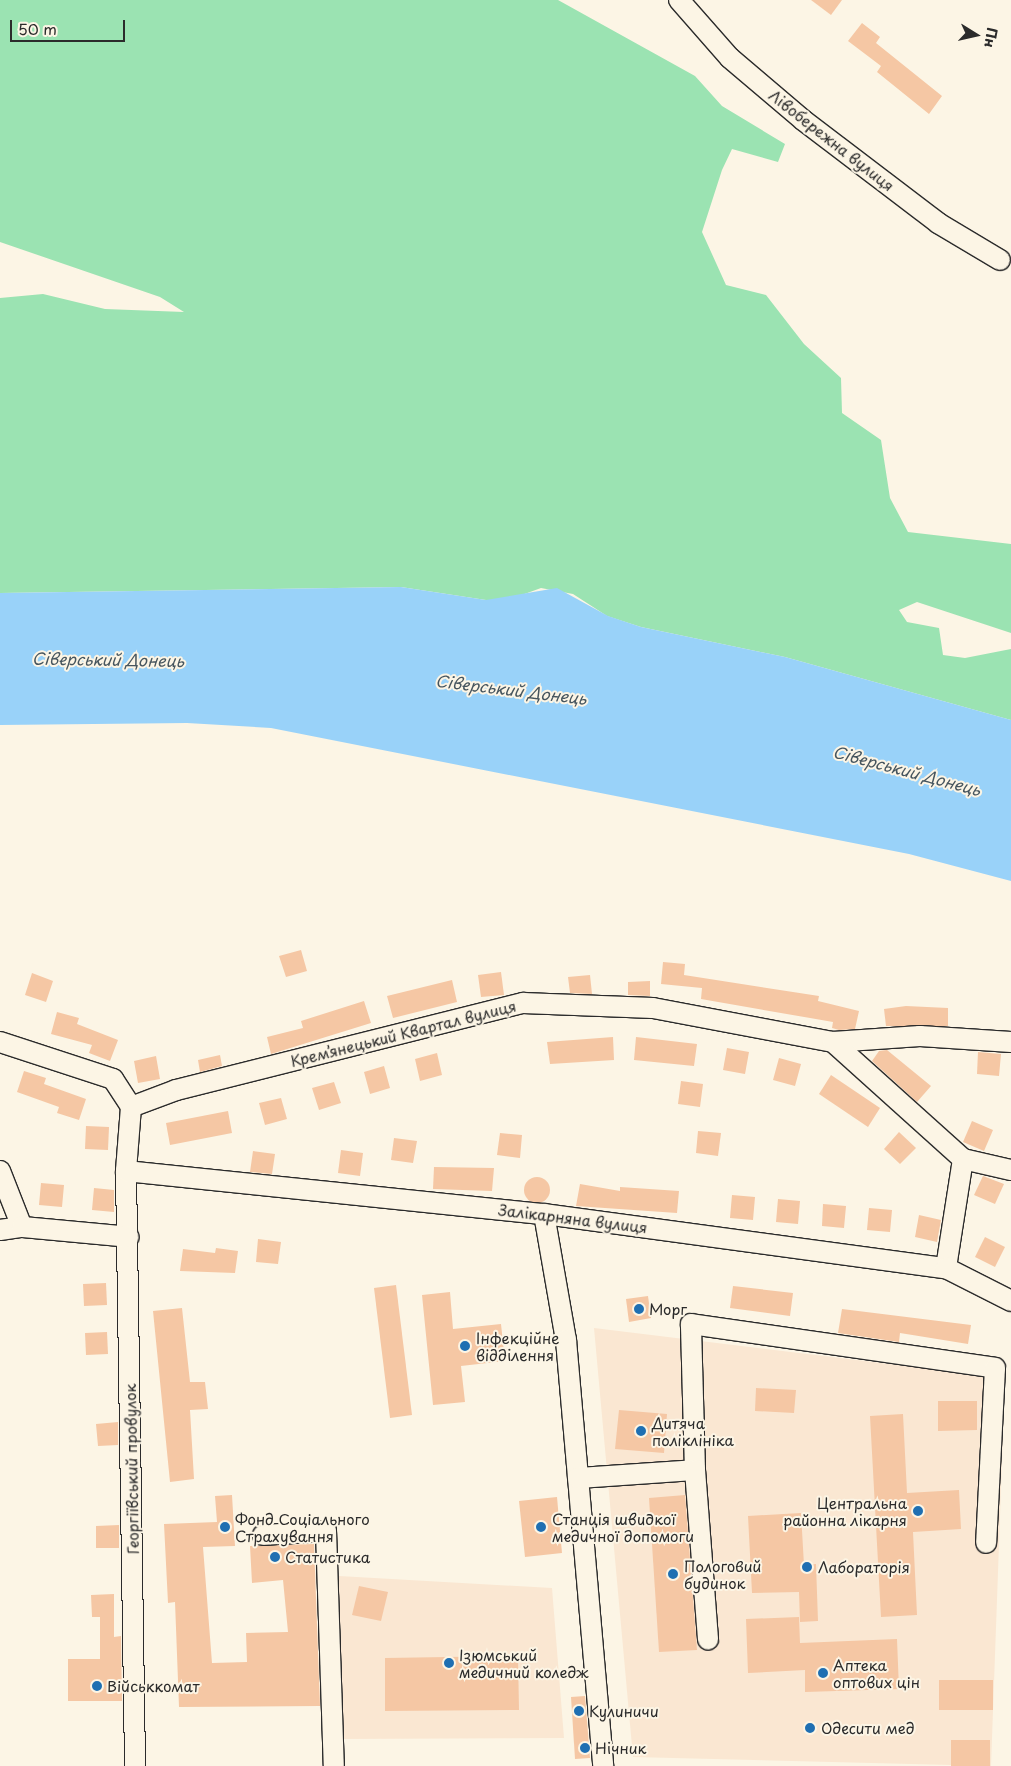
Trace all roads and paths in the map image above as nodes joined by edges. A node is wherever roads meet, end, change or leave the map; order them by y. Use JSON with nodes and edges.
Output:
{"nodes":[{"id":1,"x":679,"y":0,"type":"edge"},
{"id":2,"x":1000,"y":260,"type":"dead end"},
{"id":3,"x":0,"y":1042,"type":"edge"},
{"id":4,"x":833,"y":1042,"type":"junction"},
{"id":5,"x":1011,"y":1042,"type":"edge"},
{"id":6,"x":131,"y":1106,"type":"junction"},
{"id":7,"x":963,"y":1159,"type":"junction"},
{"id":8,"x":1011,"y":1170,"type":"edge"},
{"id":9,"x":0,"y":1171,"type":"edge"},
{"id":10,"x":126,"y":1171,"type":"junction"},
{"id":11,"x":544,"y":1214,"type":"junction"},
{"id":12,"x":22,"y":1227,"type":"junction"},
{"id":13,"x":0,"y":1230,"type":"edge"},
{"id":14,"x":129,"y":1237,"type":"junction"},
{"id":15,"x":946,"y":1268,"type":"junction"},
{"id":16,"x":1011,"y":1301,"type":"edge"},
{"id":17,"x":695,"y":1470,"type":"junction"},
{"id":18,"x":578,"y":1478,"type":"junction"},
{"id":19,"x":262,"y":1535,"type":"dead end"},
{"id":20,"x":986,"y":1543,"type":"dead end"},
{"id":21,"x":708,"y":1640,"type":"dead end"},
{"id":22,"x":135,"y":1766,"type":"edge"},
{"id":23,"x":334,"y":1766,"type":"edge"},
{"id":24,"x":603,"y":1766,"type":"edge"}],
"edges":[{"from":1,"to":2,"type":"street","name":"Лівобережна вулиця"},
{"from":3,"to":6,"type":"street"},
{"from":4,"to":5,"type":"street","name":"Крем’янецький Квартал вулиця"},
{"from":4,"to":6,"type":"street","name":"Крем’янецький Квартал вулиця"},
{"from":4,"to":7,"type":"street"},
{"from":6,"to":10,"type":"street"},
{"from":7,"to":8,"type":"street"},
{"from":7,"to":15,"type":"street"},
{"from":9,"to":12,"type":"street"},
{"from":10,"to":11,"type":"street","name":"Залікарняна вулиця"},
{"from":10,"to":14,"type":"street","name":"Георгіївський провулок"},
{"from":11,"to":15,"type":"street","name":"Залікарняна вулиця"},
{"from":11,"to":18,"type":"street"},
{"from":12,"to":13,"type":"street"},
{"from":12,"to":14,"type":"street"},
{"from":14,"to":22,"type":"street","name":"Георгіївський провулок"},
{"from":15,"to":16,"type":"street","name":"Залікарняна вулиця"},
{"from":17,"to":18,"type":"street"},
{"from":17,"to":20,"type":"street"},
{"from":17,"to":21,"type":"street"},
{"from":18,"to":24,"type":"street"},
{"from":19,"to":23,"type":"street"}]}
